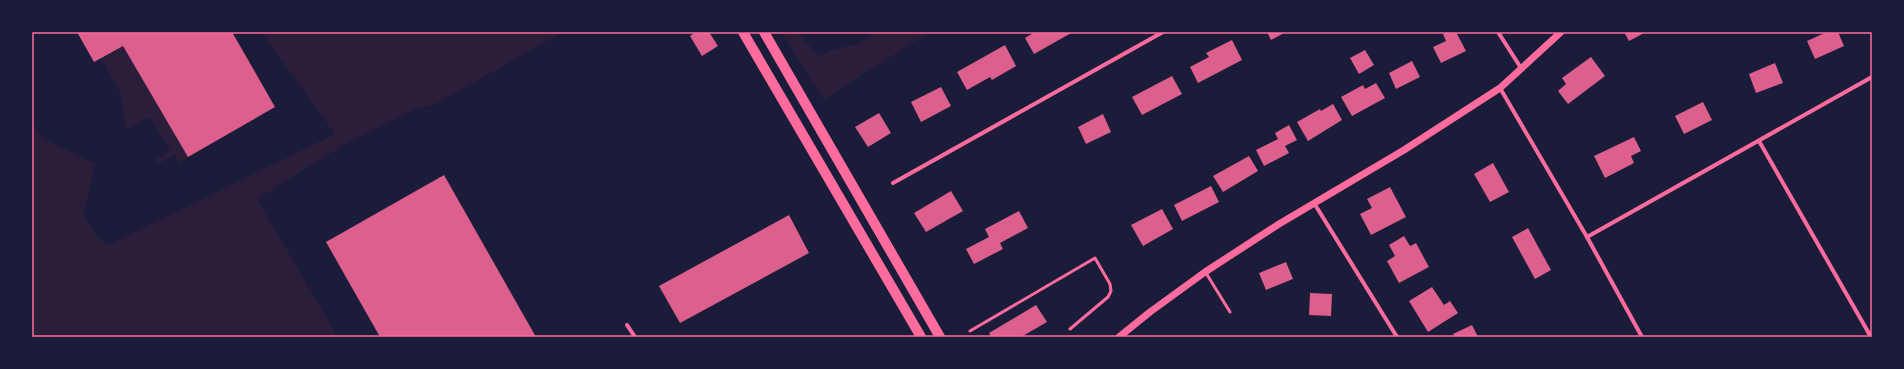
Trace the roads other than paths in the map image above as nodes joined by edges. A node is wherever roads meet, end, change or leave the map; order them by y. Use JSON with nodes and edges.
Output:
{"nodes":[{"id":1,"x":743,"y":32,"type":"edge"},
{"id":2,"x":764,"y":32,"type":"edge"},
{"id":3,"x":1163,"y":32,"type":"edge"},
{"id":4,"x":1498,"y":32,"type":"edge"},
{"id":5,"x":1560,"y":32,"type":"edge"},
{"id":6,"x":1521,"y":68,"type":"junction"},
{"id":7,"x":1872,"y":77,"type":"edge"},
{"id":8,"x":1500,"y":88,"type":"junction"},
{"id":9,"x":1759,"y":141,"type":"junction"},
{"id":10,"x":893,"y":183,"type":"dead end"},
{"id":11,"x":1314,"y":203,"type":"junction"},
{"id":12,"x":1586,"y":237,"type":"junction"},
{"id":13,"x":1205,"y":272,"type":"junction"},
{"id":14,"x":1230,"y":312,"type":"dead end"},
{"id":15,"x":627,"y":325,"type":"dead end"},
{"id":16,"x":1070,"y":329,"type":"dead end"},
{"id":17,"x":970,"y":331,"type":"dead end"},
{"id":18,"x":635,"y":337,"type":"edge"},
{"id":19,"x":921,"y":337,"type":"edge"},
{"id":20,"x":940,"y":337,"type":"edge"},
{"id":21,"x":1119,"y":337,"type":"edge"},
{"id":22,"x":1397,"y":337,"type":"edge"},
{"id":23,"x":1642,"y":337,"type":"edge"},
{"id":24,"x":1871,"y":337,"type":"edge"}],
"edges":[{"from":1,"to":19,"type":"main road"},
{"from":2,"to":20,"type":"main road"},
{"from":3,"to":10,"type":"street"},
{"from":4,"to":6,"type":"street"},
{"from":5,"to":6,"type":"street"},
{"from":6,"to":8,"type":"street"},
{"from":7,"to":9,"type":"street"},
{"from":8,"to":11,"type":"street"},
{"from":8,"to":12,"type":"street"},
{"from":9,"to":12,"type":"street"},
{"from":9,"to":24,"type":"street"},
{"from":11,"to":13,"type":"street"},
{"from":11,"to":22,"type":"street"},
{"from":12,"to":23,"type":"street"},
{"from":13,"to":14,"type":"lane"},
{"from":13,"to":21,"type":"street"},
{"from":15,"to":18,"type":"street"},
{"from":16,"to":17,"type":"lane"}]}
